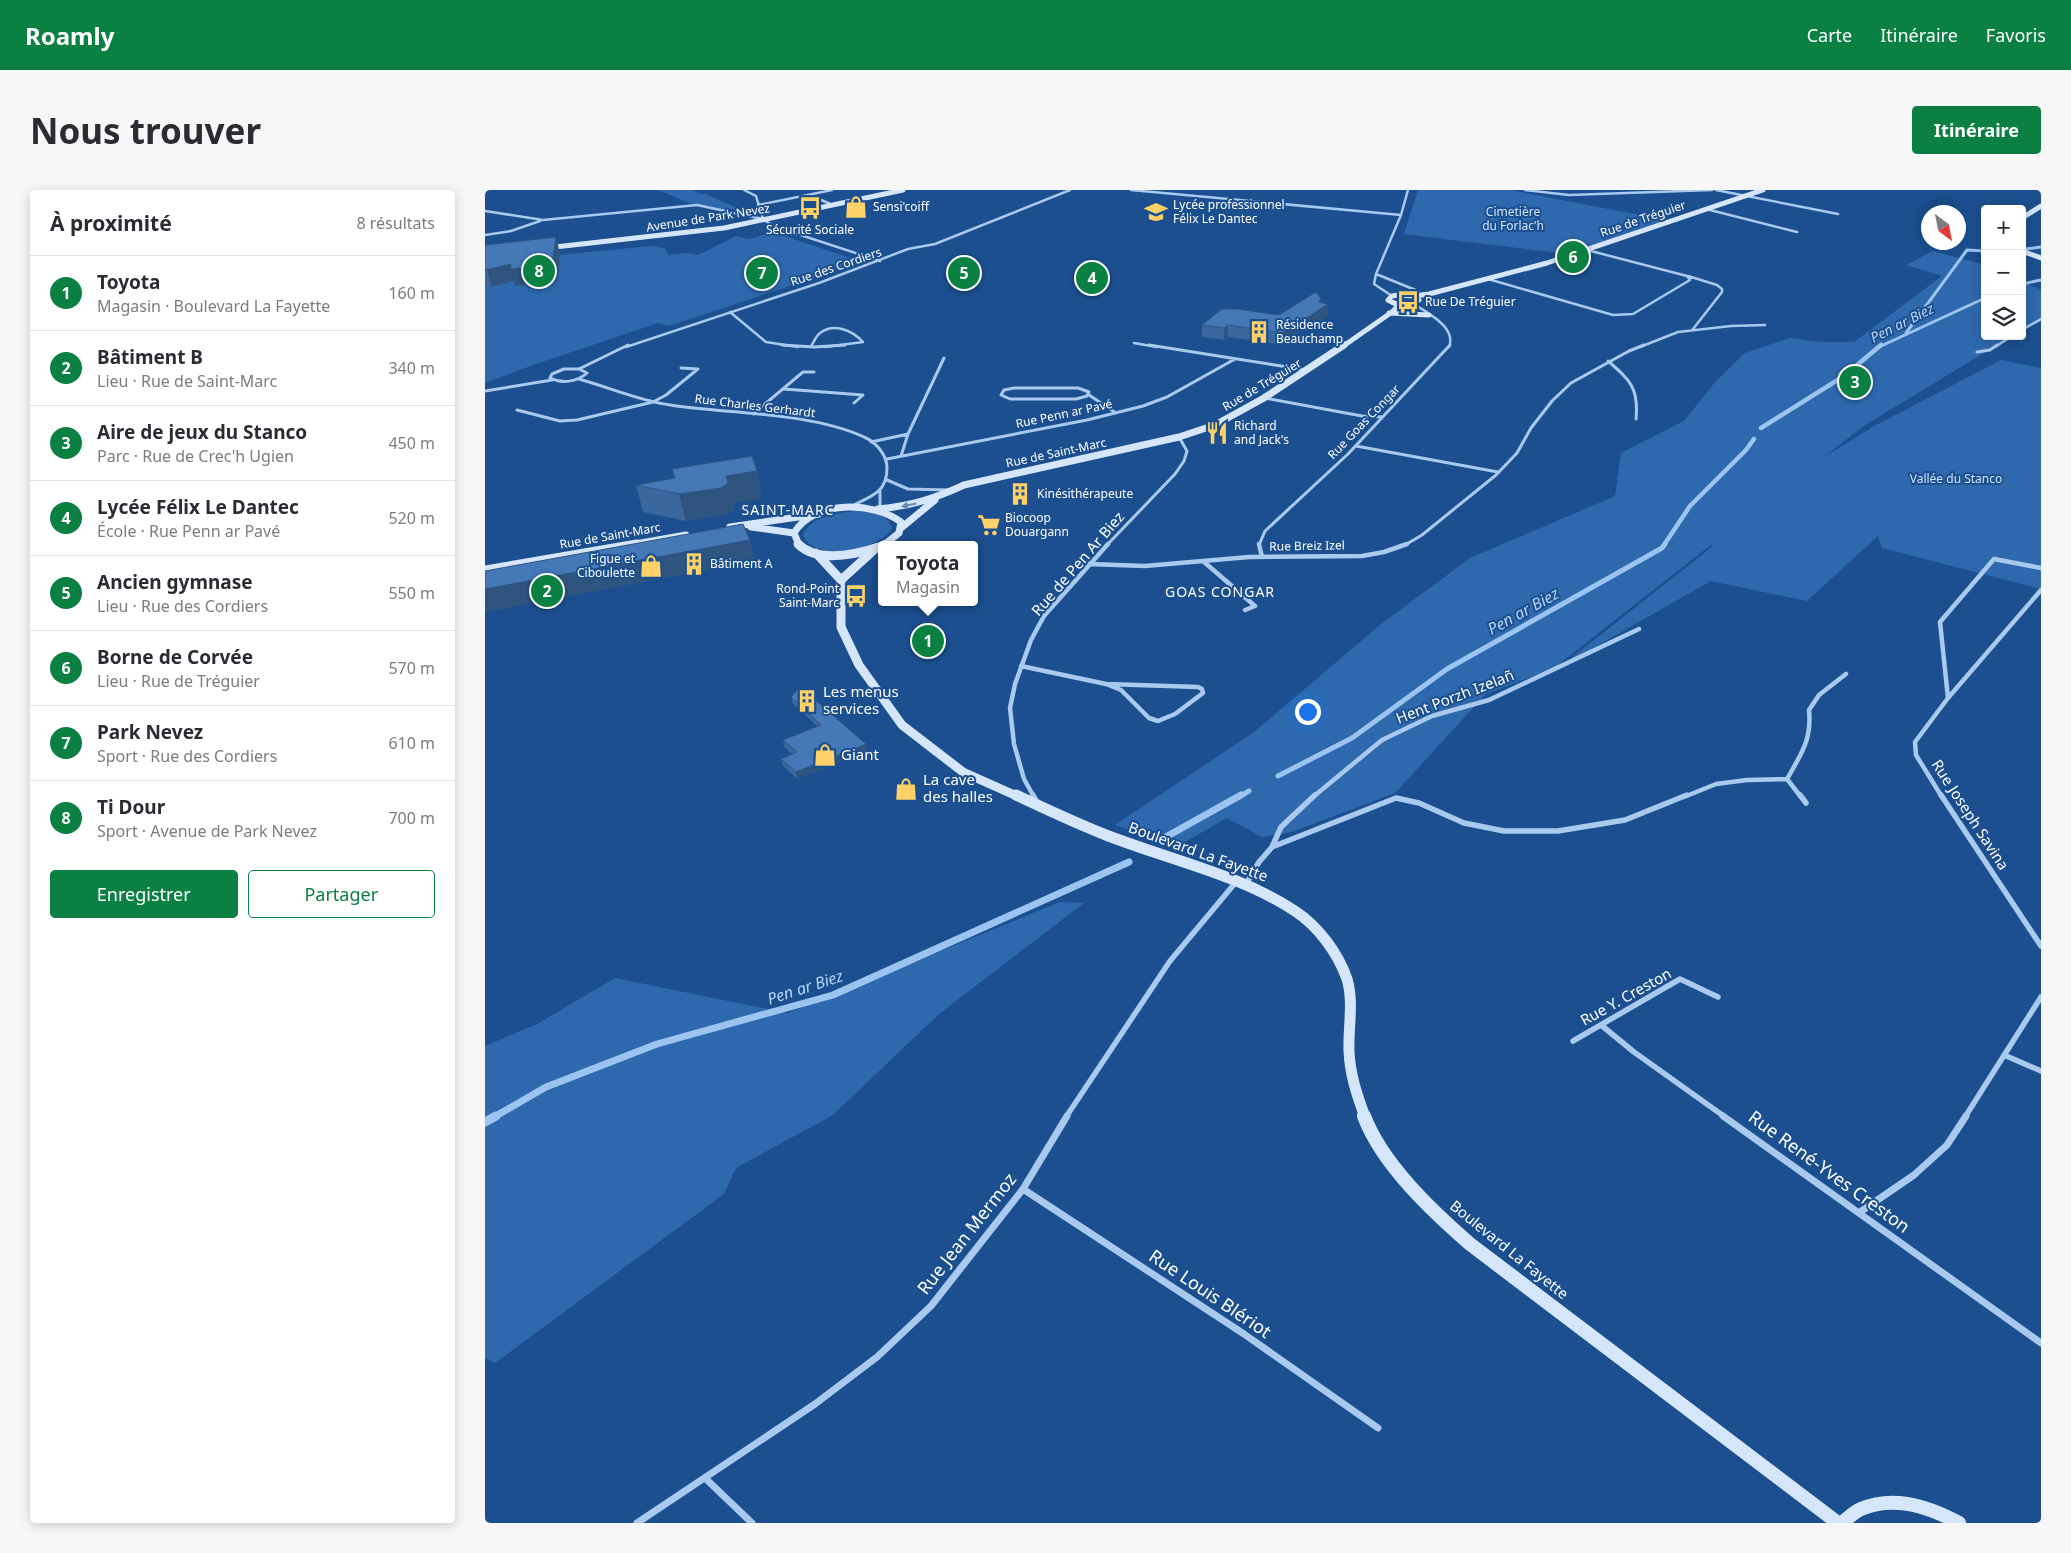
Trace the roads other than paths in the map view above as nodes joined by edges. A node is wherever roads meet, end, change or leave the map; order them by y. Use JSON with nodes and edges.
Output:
{"nodes":[{"id":1,"x":744,"y":190,"type":"edge"},
{"id":2,"x":832,"y":190,"type":"edge"},
{"id":3,"x":903,"y":190,"type":"edge"},
{"id":4,"x":1070,"y":190,"type":"edge"},
{"id":5,"x":1131,"y":190,"type":"edge"},
{"id":6,"x":1156,"y":190,"type":"edge"},
{"id":7,"x":1408,"y":190,"type":"edge"},
{"id":8,"x":1525,"y":190,"type":"edge"},
{"id":9,"x":1631,"y":190,"type":"edge"},
{"id":10,"x":1712,"y":190,"type":"edge"},
{"id":11,"x":1716,"y":190,"type":"edge"},
{"id":12,"x":1763,"y":190,"type":"edge"},
{"id":13,"x":1659,"y":191,"type":"edge"},
{"id":14,"x":1635,"y":192,"type":"junction"},
{"id":15,"x":1153,"y":193,"type":"junction"},
{"id":16,"x":809,"y":195,"type":"junction"},
{"id":17,"x":1746,"y":196,"type":"junction"},
{"id":18,"x":759,"y":205,"type":"junction"},
{"id":19,"x":833,"y":205,"type":"junction"},
{"id":20,"x":2041,"y":206,"type":"edge"},
{"id":21,"x":1706,"y":210,"type":"junction"},
{"id":22,"x":485,"y":211,"type":"edge"},
{"id":23,"x":1838,"y":214,"type":"dead end"},
{"id":24,"x":1401,"y":215,"type":"junction"},
{"id":25,"x":2026,"y":215,"type":"edge"},
{"id":26,"x":763,"y":219,"type":"junction"},
{"id":27,"x":543,"y":220,"type":"junction"},
{"id":28,"x":1797,"y":232,"type":"dead end"},
{"id":29,"x":485,"y":235,"type":"edge"},
{"id":30,"x":541,"y":249,"type":"edge"},
{"id":31,"x":1587,"y":250,"type":"junction"},
{"id":32,"x":2026,"y":252,"type":"edge"},
{"id":33,"x":2041,"y":258,"type":"edge"},
{"id":34,"x":881,"y":261,"type":"junction"},
{"id":35,"x":1376,"y":274,"type":"dead end"},
{"id":36,"x":1687,"y":276,"type":"junction"},
{"id":37,"x":1488,"y":279,"type":"junction"},
{"id":38,"x":1416,"y":294,"type":"junction"},
{"id":39,"x":1392,"y":296,"type":"junction"},
{"id":40,"x":1414,"y":304,"type":"junction"},
{"id":41,"x":1399,"y":305,"type":"junction"},
{"id":42,"x":730,"y":312,"type":"junction"},
{"id":43,"x":1389,"y":313,"type":"junction"},
{"id":44,"x":1429,"y":315,"type":"junction"},
{"id":45,"x":2041,"y":319,"type":"edge"},
{"id":46,"x":1765,"y":325,"type":"dead end"},
{"id":47,"x":2026,"y":328,"type":"edge"},
{"id":48,"x":1693,"y":329,"type":"junction"},
{"id":49,"x":2006,"y":340,"type":"edge"},
{"id":50,"x":1134,"y":343,"type":"dead end"},
{"id":51,"x":811,"y":346,"type":"junction"},
{"id":52,"x":1977,"y":352,"type":"dead end"},
{"id":53,"x":944,"y":358,"type":"dead end"},
{"id":54,"x":1235,"y":359,"type":"junction"},
{"id":55,"x":1608,"y":361,"type":"junction"},
{"id":56,"x":681,"y":368,"type":"dead end"},
{"id":57,"x":579,"y":369,"type":"junction"},
{"id":58,"x":1308,"y":370,"type":"junction"},
{"id":59,"x":814,"y":372,"type":"dead end"},
{"id":60,"x":579,"y":379,"type":"junction"},
{"id":61,"x":552,"y":380,"type":"junction"},
{"id":62,"x":784,"y":389,"type":"junction"},
{"id":63,"x":485,"y":391,"type":"edge"},
{"id":64,"x":1089,"y":395,"type":"junction"},
{"id":65,"x":1265,"y":398,"type":"junction"},
{"id":66,"x":653,"y":402,"type":"junction"},
{"id":67,"x":854,"y":403,"type":"dead end"},
{"id":68,"x":517,"y":410,"type":"dead end"},
{"id":69,"x":1116,"y":413,"type":"junction"},
{"id":70,"x":753,"y":414,"type":"junction"},
{"id":71,"x":1383,"y":417,"type":"junction"},
{"id":72,"x":1636,"y":419,"type":"dead end"},
{"id":73,"x":908,"y":434,"type":"junction"},
{"id":74,"x":1179,"y":437,"type":"junction"},
{"id":75,"x":871,"y":442,"type":"junction"},
{"id":76,"x":1356,"y":446,"type":"junction"},
{"id":77,"x":901,"y":456,"type":"junction"},
{"id":78,"x":887,"y":459,"type":"junction"},
{"id":79,"x":1498,"y":472,"type":"junction"},
{"id":80,"x":887,"y":480,"type":"junction"},
{"id":81,"x":952,"y":490,"type":"junction"},
{"id":82,"x":879,"y":491,"type":"junction"},
{"id":83,"x":939,"y":496,"type":"junction"},
{"id":84,"x":849,"y":507,"type":"junction"},
{"id":85,"x":878,"y":509,"type":"junction"},
{"id":86,"x":819,"y":514,"type":"junction"},
{"id":87,"x":740,"y":526,"type":"junction"},
{"id":88,"x":901,"y":528,"type":"junction"},
{"id":89,"x":721,"y":529,"type":"edge"},
{"id":90,"x":694,"y":533,"type":"edge"},
{"id":91,"x":794,"y":533,"type":"junction"},
{"id":92,"x":889,"y":541,"type":"edge"},
{"id":93,"x":878,"y":547,"type":"edge"},
{"id":94,"x":878,"y":549,"type":"edge"},
{"id":95,"x":817,"y":553,"type":"junction"},
{"id":96,"x":1262,"y":557,"type":"junction"},
{"id":97,"x":1203,"y":561,"type":"junction"},
{"id":98,"x":1089,"y":564,"type":"junction"},
{"id":99,"x":2041,"y":568,"type":"edge"},
{"id":100,"x":485,"y":570,"type":"edge"},
{"id":101,"x":841,"y":580,"type":"junction"},
{"id":102,"x":2041,"y":590,"type":"edge"},
{"id":103,"x":1245,"y":610,"type":"dead end"},
{"id":104,"x":1639,"y":630,"type":"dead end"},
{"id":105,"x":1021,"y":666,"type":"junction"},
{"id":106,"x":1846,"y":674,"type":"dead end"},
{"id":107,"x":1105,"y":684,"type":"junction"},
{"id":108,"x":1948,"y":698,"type":"junction"},
{"id":109,"x":1787,"y":779,"type":"junction"},
{"id":110,"x":1806,"y":803,"type":"dead end"},
{"id":111,"x":1039,"y":806,"type":"junction"},
{"id":112,"x":1272,"y":847,"type":"junction"},
{"id":113,"x":1241,"y":883,"type":"junction"},
{"id":114,"x":2041,"y":946,"type":"edge"},
{"id":115,"x":1718,"y":997,"type":"dead end"},
{"id":116,"x":2041,"y":998,"type":"edge"},
{"id":117,"x":1601,"y":1025,"type":"junction"},
{"id":118,"x":1573,"y":1041,"type":"dead end"},
{"id":119,"x":2004,"y":1055,"type":"junction"},
{"id":120,"x":2041,"y":1071,"type":"edge"},
{"id":121,"x":1023,"y":1189,"type":"junction"},
{"id":122,"x":1860,"y":1212,"type":"junction"},
{"id":123,"x":2041,"y":1343,"type":"edge"},
{"id":124,"x":1378,"y":1428,"type":"dead end"},
{"id":125,"x":706,"y":1479,"type":"junction"},
{"id":126,"x":637,"y":1523,"type":"edge"},
{"id":127,"x":752,"y":1523,"type":"edge"},
{"id":128,"x":1840,"y":1523,"type":"edge"},
{"id":129,"x":1959,"y":1523,"type":"edge"}],
"edges":[{"from":1,"to":18,"type":"street"},
{"from":2,"to":16,"type":"street"},
{"from":3,"to":19,"type":"main road","name":"Avenue de Park Nevez"},
{"from":4,"to":34,"type":"street","name":"Rue des Cordiers"},
{"from":5,"to":15,"type":"street"},
{"from":6,"to":15,"type":"street"},
{"from":7,"to":24,"type":"street"},
{"from":8,"to":14,"type":"street"},
{"from":9,"to":14,"type":"street"},
{"from":10,"to":13,"type":"street"},
{"from":11,"to":17,"type":"street"},
{"from":12,"to":17,"type":"main road","name":"Rue de Tréguier"},
{"from":13,"to":14,"type":"street"},
{"from":15,"to":24,"type":"street"},
{"from":16,"to":18,"type":"street"},
{"from":16,"to":19,"type":"street"},
{"from":17,"to":21,"type":"main road","name":"Rue de Tréguier"},
{"from":17,"to":23,"type":"street"},
{"from":18,"to":26,"type":"street"},
{"from":19,"to":26,"type":"main road","name":"Avenue de Park Nevez"},
{"from":20,"to":25,"type":"main road"},
{"from":21,"to":28,"type":"street"},
{"from":21,"to":31,"type":"main road","name":"Rue de Tréguier"},
{"from":22,"to":27,"type":"street"},
{"from":24,"to":38,"type":"street"},
{"from":26,"to":27,"type":"street"},
{"from":26,"to":30,"type":"main road","name":"Avenue de Park Nevez"},
{"from":26,"to":34,"type":"street"},
{"from":27,"to":29,"type":"street"},
{"from":31,"to":36,"type":"street"},
{"from":31,"to":37,"type":"main road","name":"Rue de Tréguier"},
{"from":32,"to":33,"type":"main road"},
{"from":34,"to":42,"type":"street","name":"Rue des Cordiers"},
{"from":35,"to":39,"type":"street"},
{"from":36,"to":37,"type":"street"},
{"from":36,"to":48,"type":"street"},
{"from":37,"to":38,"type":"main road","name":"Rue de Tréguier"},
{"from":38,"to":39,"type":"main road","name":"Rue de Tréguier"},
{"from":38,"to":40,"type":"main road"},
{"from":39,"to":41,"type":"main road"},
{"from":40,"to":41,"type":"main road"},
{"from":40,"to":44,"type":"street","name":"Rue Goas Congar"},
{"from":41,"to":43,"type":"main road","name":"Rue de Tréguier"},
{"from":42,"to":51,"type":"street"},
{"from":42,"to":57,"type":"street","name":"Rue des Cordiers"},
{"from":43,"to":44,"type":"main road"},
{"from":43,"to":58,"type":"main road","name":"Rue de Tréguier"},
{"from":44,"to":71,"type":"street","name":"Rue Goas Congar"},
{"from":45,"to":47,"type":"street"},
{"from":46,"to":48,"type":"street","name":"Rue Breiz Izel"},
{"from":48,"to":55,"type":"street","name":"Rue Breiz Izel"},
{"from":49,"to":52,"type":"street"},
{"from":50,"to":54,"type":"street"},
{"from":51,"to":51,"type":"street"},
{"from":53,"to":73,"type":"street"},
{"from":54,"to":58,"type":"street"},
{"from":54,"to":69,"type":"street","name":"Rue Penn ar Pavé"},
{"from":55,"to":72,"type":"street"},
{"from":55,"to":79,"type":"street","name":"Rue Breiz Izel"},
{"from":56,"to":66,"type":"street"},
{"from":57,"to":60,"type":"street"},
{"from":57,"to":61,"type":"street","name":"Rue des Cordiers"},
{"from":58,"to":65,"type":"main road","name":"Rue de Tréguier"},
{"from":59,"to":62,"type":"street"},
{"from":60,"to":61,"type":"street","name":"Rue Charles Gerhardt"},
{"from":60,"to":66,"type":"street","name":"Rue Charles Gerhardt"},
{"from":61,"to":63,"type":"street"},
{"from":62,"to":67,"type":"street"},
{"from":62,"to":70,"type":"street"},
{"from":64,"to":64,"type":"street"},
{"from":64,"to":69,"type":"street"},
{"from":65,"to":71,"type":"street"},
{"from":65,"to":74,"type":"main road","name":"Rue de Tréguier"},
{"from":66,"to":68,"type":"street"},
{"from":66,"to":70,"type":"street","name":"Rue Charles Gerhardt"},
{"from":69,"to":77,"type":"street","name":"Rue Penn ar Pavé"},
{"from":70,"to":75,"type":"street","name":"Rue Charles Gerhardt"},
{"from":71,"to":76,"type":"street","name":"Rue Goas Congar"},
{"from":73,"to":75,"type":"street"},
{"from":73,"to":77,"type":"street"},
{"from":74,"to":81,"type":"main road","name":"Rue de Saint-Marc"},
{"from":74,"to":98,"type":"street","name":"Rue de Pen Ar Biez"},
{"from":75,"to":78,"type":"street","name":"Rue Charles Gerhardt"},
{"from":76,"to":79,"type":"street"},
{"from":76,"to":96,"type":"street","name":"Rue Goas Congar"},
{"from":77,"to":78,"type":"street","name":"Rue Penn ar Pavé"},
{"from":78,"to":80,"type":"street"},
{"from":79,"to":96,"type":"street","name":"Rue Breiz Izel"},
{"from":80,"to":81,"type":"street"},
{"from":80,"to":82,"type":"street"},
{"from":81,"to":83,"type":"main road","name":"Rue de Saint-Marc"},
{"from":82,"to":84,"type":"street"},
{"from":82,"to":85,"type":"street"},
{"from":83,"to":85,"type":"main road","name":"Rue de Saint-Marc","one_way":true},
{"from":83,"to":88,"type":"main road","name":"Rue de Saint-Marc"},
{"from":84,"to":85,"type":"main road"},
{"from":84,"to":86,"type":"main road"},
{"from":85,"to":88,"type":"main road"},
{"from":86,"to":87,"type":"main road"},
{"from":86,"to":91,"type":"main road"},
{"from":87,"to":89,"type":"main road"},
{"from":87,"to":91,"type":"main road"},
{"from":88,"to":92,"type":"main road"},
{"from":90,"to":100,"type":"main road","name":"Rue de Saint-Marc"},
{"from":91,"to":95,"type":"main road"},
{"from":93,"to":95,"type":"main road"},
{"from":94,"to":101,"type":"main road"},
{"from":95,"to":101,"type":"main road"},
{"from":96,"to":97,"type":"street","name":"Rue Breiz Izel"},
{"from":97,"to":98,"type":"street","name":"Rue Breiz Izel"},
{"from":97,"to":103,"type":"street"},
{"from":98,"to":105,"type":"street","name":"Rue de Pen Ar Biez"},
{"from":99,"to":108,"type":"street"},
{"from":101,"to":111,"type":"main road","name":"Boulevard La Fayette"},
{"from":102,"to":108,"type":"street","name":"Rue Joseph Savina"},
{"from":104,"to":112,"type":"street","name":"Hent Porzh Izelañ"},
{"from":105,"to":107,"type":"street"},
{"from":105,"to":111,"type":"street","name":"Rue de Pen Ar Biez"},
{"from":106,"to":109,"type":"street"},
{"from":107,"to":107,"type":"street"},
{"from":108,"to":114,"type":"street","name":"Rue Joseph Savina"},
{"from":109,"to":110,"type":"street"},
{"from":109,"to":112,"type":"street"},
{"from":111,"to":113,"type":"main road","name":"Boulevard La Fayette"},
{"from":112,"to":113,"type":"street","name":"Hent Porzh Izelañ"},
{"from":113,"to":121,"type":"street","name":"Rue Jean Mermoz"},
{"from":113,"to":128,"type":"main road","name":"Boulevard La Fayette"},
{"from":115,"to":117,"type":"street","name":"Rue Y. Creston"},
{"from":116,"to":119,"type":"street"},
{"from":117,"to":118,"type":"street","name":"Rue Y. Creston"},
{"from":117,"to":122,"type":"street","name":"Rue René-Yves Creston"},
{"from":119,"to":120,"type":"street"},
{"from":119,"to":122,"type":"street"},
{"from":121,"to":124,"type":"street","name":"Rue Louis Blériot"},
{"from":121,"to":125,"type":"street","name":"Rue Jean Mermoz"},
{"from":122,"to":123,"type":"street","name":"Rue René-Yves Creston"},
{"from":125,"to":126,"type":"street","name":"Rue Jean Mermoz"},
{"from":125,"to":127,"type":"street"},
{"from":128,"to":129,"type":"main road"}]}
